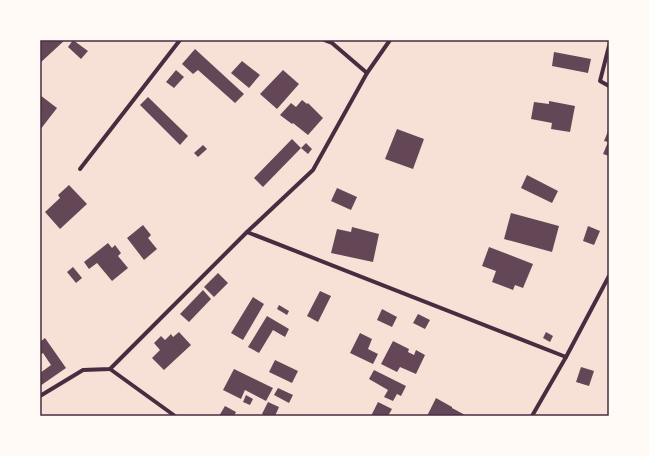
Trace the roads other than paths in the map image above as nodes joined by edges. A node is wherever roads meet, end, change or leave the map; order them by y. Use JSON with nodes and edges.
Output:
{"nodes":[{"id":1,"x":180,"y":40,"type":"edge"},
{"id":2,"x":324,"y":40,"type":"edge"},
{"id":3,"x":390,"y":40,"type":"edge"},
{"id":4,"x":609,"y":46,"type":"edge"},
{"id":5,"x":367,"y":74,"type":"junction"},
{"id":6,"x":609,"y":86,"type":"edge"},
{"id":7,"x":80,"y":169,"type":"dead end"},
{"id":8,"x":247,"y":232,"type":"junction"},
{"id":9,"x":609,"y":276,"type":"edge"},
{"id":10,"x":566,"y":357,"type":"junction"},
{"id":11,"x":110,"y":369,"type":"junction"},
{"id":12,"x":40,"y":396,"type":"edge"},
{"id":13,"x":175,"y":416,"type":"edge"},
{"id":14,"x":532,"y":416,"type":"edge"}],
"edges":[{"from":1,"to":7,"type":"street"},
{"from":2,"to":5,"type":"street"},
{"from":3,"to":5,"type":"street"},
{"from":4,"to":6,"type":"street"},
{"from":5,"to":8,"type":"street"},
{"from":8,"to":10,"type":"street"},
{"from":8,"to":11,"type":"street"},
{"from":9,"to":10,"type":"street"},
{"from":10,"to":14,"type":"street"},
{"from":11,"to":12,"type":"street"},
{"from":11,"to":13,"type":"street"}]}
